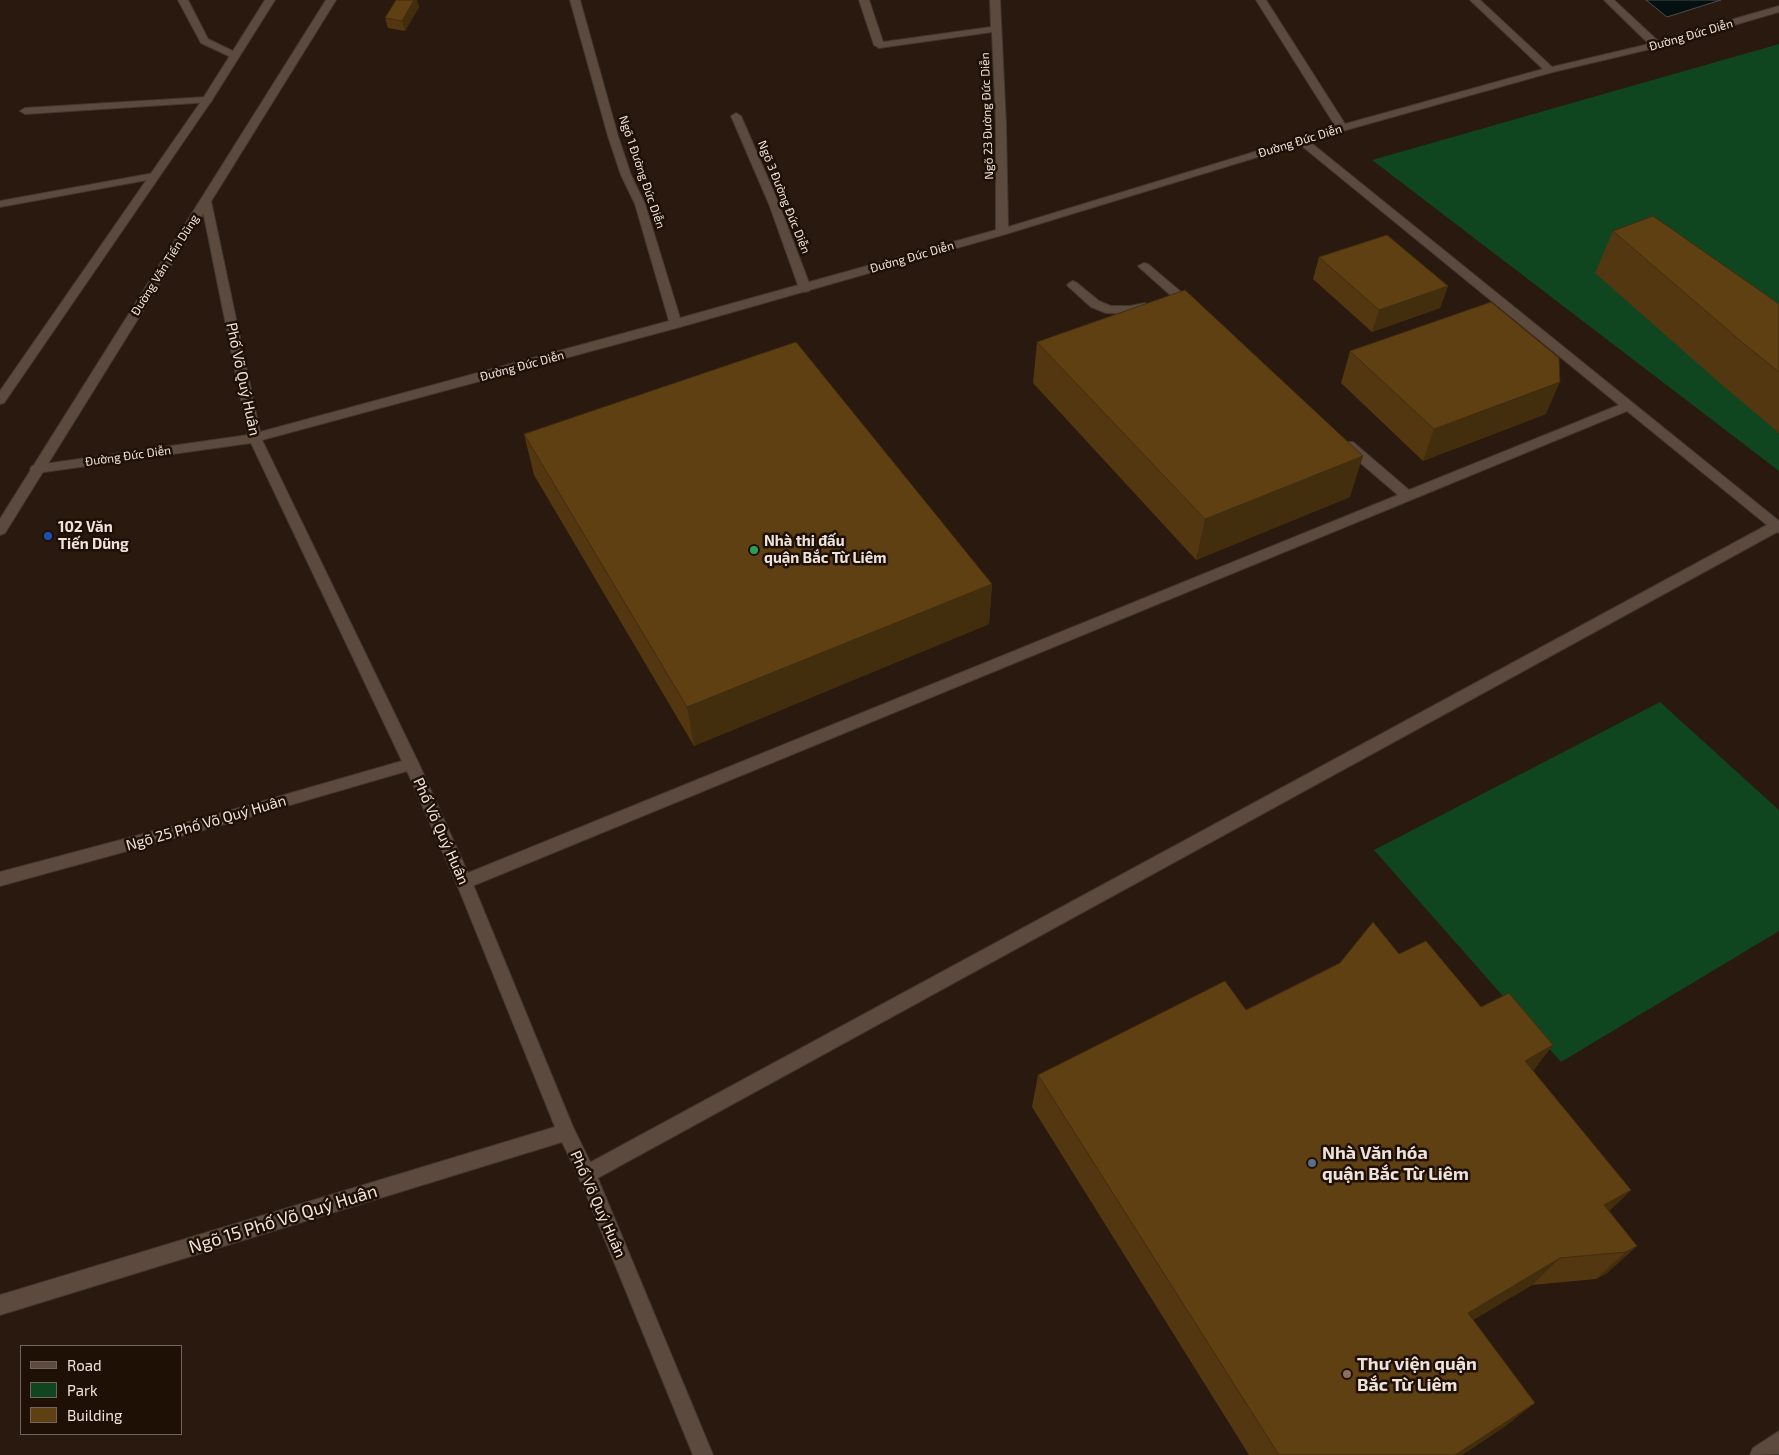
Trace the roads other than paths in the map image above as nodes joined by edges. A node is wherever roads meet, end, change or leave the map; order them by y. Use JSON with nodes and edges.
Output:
{"nodes":[{"id":1,"x":183,"y":0,"type":"edge"},
{"id":2,"x":270,"y":0,"type":"edge"},
{"id":3,"x":331,"y":0,"type":"edge"},
{"id":4,"x":575,"y":0,"type":"edge"},
{"id":5,"x":864,"y":0,"type":"edge"},
{"id":6,"x":994,"y":0,"type":"edge"},
{"id":7,"x":1261,"y":0,"type":"edge"},
{"id":8,"x":1475,"y":0,"type":"edge"},
{"id":9,"x":1609,"y":0,"type":"edge"},
{"id":10,"x":1779,"y":9,"type":"edge"},
{"id":11,"x":996,"y":29,"type":"junction"},
{"id":12,"x":1656,"y":45,"type":"junction"},
{"id":13,"x":234,"y":55,"type":"junction"},
{"id":14,"x":1550,"y":70,"type":"junction"},
{"id":15,"x":206,"y":100,"type":"junction"},
{"id":16,"x":25,"y":111,"type":"dead end"},
{"id":17,"x":736,"y":116,"type":"dead end"},
{"id":18,"x":1342,"y":128,"type":"junction"},
{"id":19,"x":1301,"y":140,"type":"junction"},
{"id":20,"x":154,"y":176,"type":"junction"},
{"id":21,"x":206,"y":200,"type":"junction"},
{"id":22,"x":0,"y":204,"type":"edge"},
{"id":23,"x":1002,"y":232,"type":"junction"},
{"id":24,"x":1144,"y":266,"type":"dead end"},
{"id":25,"x":1073,"y":285,"type":"dead end"},
{"id":26,"x":805,"y":288,"type":"junction"},
{"id":27,"x":1180,"y":298,"type":"junction"},
{"id":28,"x":1202,"y":317,"type":"edge"},
{"id":29,"x":676,"y":324,"type":"junction"},
{"id":30,"x":0,"y":400,"type":"edge"},
{"id":31,"x":1628,"y":406,"type":"junction"},
{"id":32,"x":254,"y":438,"type":"junction"},
{"id":33,"x":1341,"y":439,"type":"edge"},
{"id":34,"x":37,"y":469,"type":"junction"},
{"id":35,"x":1407,"y":496,"type":"junction"},
{"id":36,"x":1778,"y":527,"type":"edge"},
{"id":37,"x":0,"y":530,"type":"edge"},
{"id":38,"x":410,"y":764,"type":"junction"},
{"id":39,"x":0,"y":879,"type":"edge"},
{"id":40,"x":464,"y":882,"type":"junction"},
{"id":41,"x":566,"y":1132,"type":"junction"},
{"id":42,"x":587,"y":1174,"type":"junction"},
{"id":43,"x":0,"y":1305,"type":"edge"},
{"id":44,"x":1779,"y":1441,"type":"edge"},
{"id":45,"x":703,"y":1455,"type":"edge"},
{"id":46,"x":1760,"y":1455,"type":"edge"}],
"edges":[{"from":1,"to":13,"type":"street"},
{"from":2,"to":13,"type":"street"},
{"from":3,"to":21,"type":"street","name":"Đường Văn Tiến Dũng"},
{"from":4,"to":29,"type":"street","name":"Ngõ 1 Đường Đức Diễn"},
{"from":5,"to":11,"type":"street"},
{"from":6,"to":11,"type":"street","name":"Ngõ 23 Đường Đức Diễn"},
{"from":7,"to":18,"type":"street"},
{"from":8,"to":14,"type":"street"},
{"from":9,"to":12,"type":"street"},
{"from":10,"to":12,"type":"street","name":"Đường Đức Diễn"},
{"from":11,"to":23,"type":"street","name":"Ngõ 23 Đường Đức Diễn"},
{"from":12,"to":14,"type":"street","name":"Đường Đức Diễn"},
{"from":13,"to":15,"type":"street"},
{"from":14,"to":18,"type":"street","name":"Đường Đức Diễn"},
{"from":15,"to":16,"type":"street"},
{"from":15,"to":20,"type":"street"},
{"from":17,"to":26,"type":"street","name":"Ngõ 3 Đường Đức Diễn"},
{"from":18,"to":19,"type":"street","name":"Đường Đức Diễn"},
{"from":19,"to":23,"type":"street","name":"Đường Đức Diễn"},
{"from":19,"to":31,"type":"street"},
{"from":20,"to":22,"type":"street"},
{"from":20,"to":30,"type":"street"},
{"from":21,"to":32,"type":"street","name":"Phố Võ Quý Huân"},
{"from":21,"to":34,"type":"street","name":"Đường Văn Tiến Dũng"},
{"from":23,"to":26,"type":"street","name":"Đường Đức Diễn"},
{"from":24,"to":27,"type":"street"},
{"from":25,"to":27,"type":"street"},
{"from":26,"to":29,"type":"street","name":"Đường Đức Diễn"},
{"from":27,"to":28,"type":"street"},
{"from":29,"to":32,"type":"street","name":"Đường Đức Diễn"},
{"from":31,"to":35,"type":"street"},
{"from":31,"to":36,"type":"street"},
{"from":32,"to":34,"type":"street","name":"Đường Đức Diễn"},
{"from":32,"to":38,"type":"street","name":"Phố Võ Quý Huân"},
{"from":33,"to":35,"type":"street"},
{"from":34,"to":37,"type":"street","name":"Đường Văn Tiến Dũng"},
{"from":35,"to":40,"type":"street"},
{"from":36,"to":42,"type":"street"},
{"from":38,"to":39,"type":"street","name":"Ngõ 25 Phố Võ Quý Huân"},
{"from":38,"to":40,"type":"street","name":"Phố Võ Quý Huân"},
{"from":40,"to":41,"type":"street","name":"Phố Võ Quý Huân"},
{"from":41,"to":42,"type":"street","name":"Phố Võ Quý Huân"},
{"from":41,"to":43,"type":"street","name":"Ngõ 15 Phố Võ Quý Huân"},
{"from":42,"to":45,"type":"street","name":"Phố Võ Quý Huân"},
{"from":44,"to":46,"type":"street"}]}
